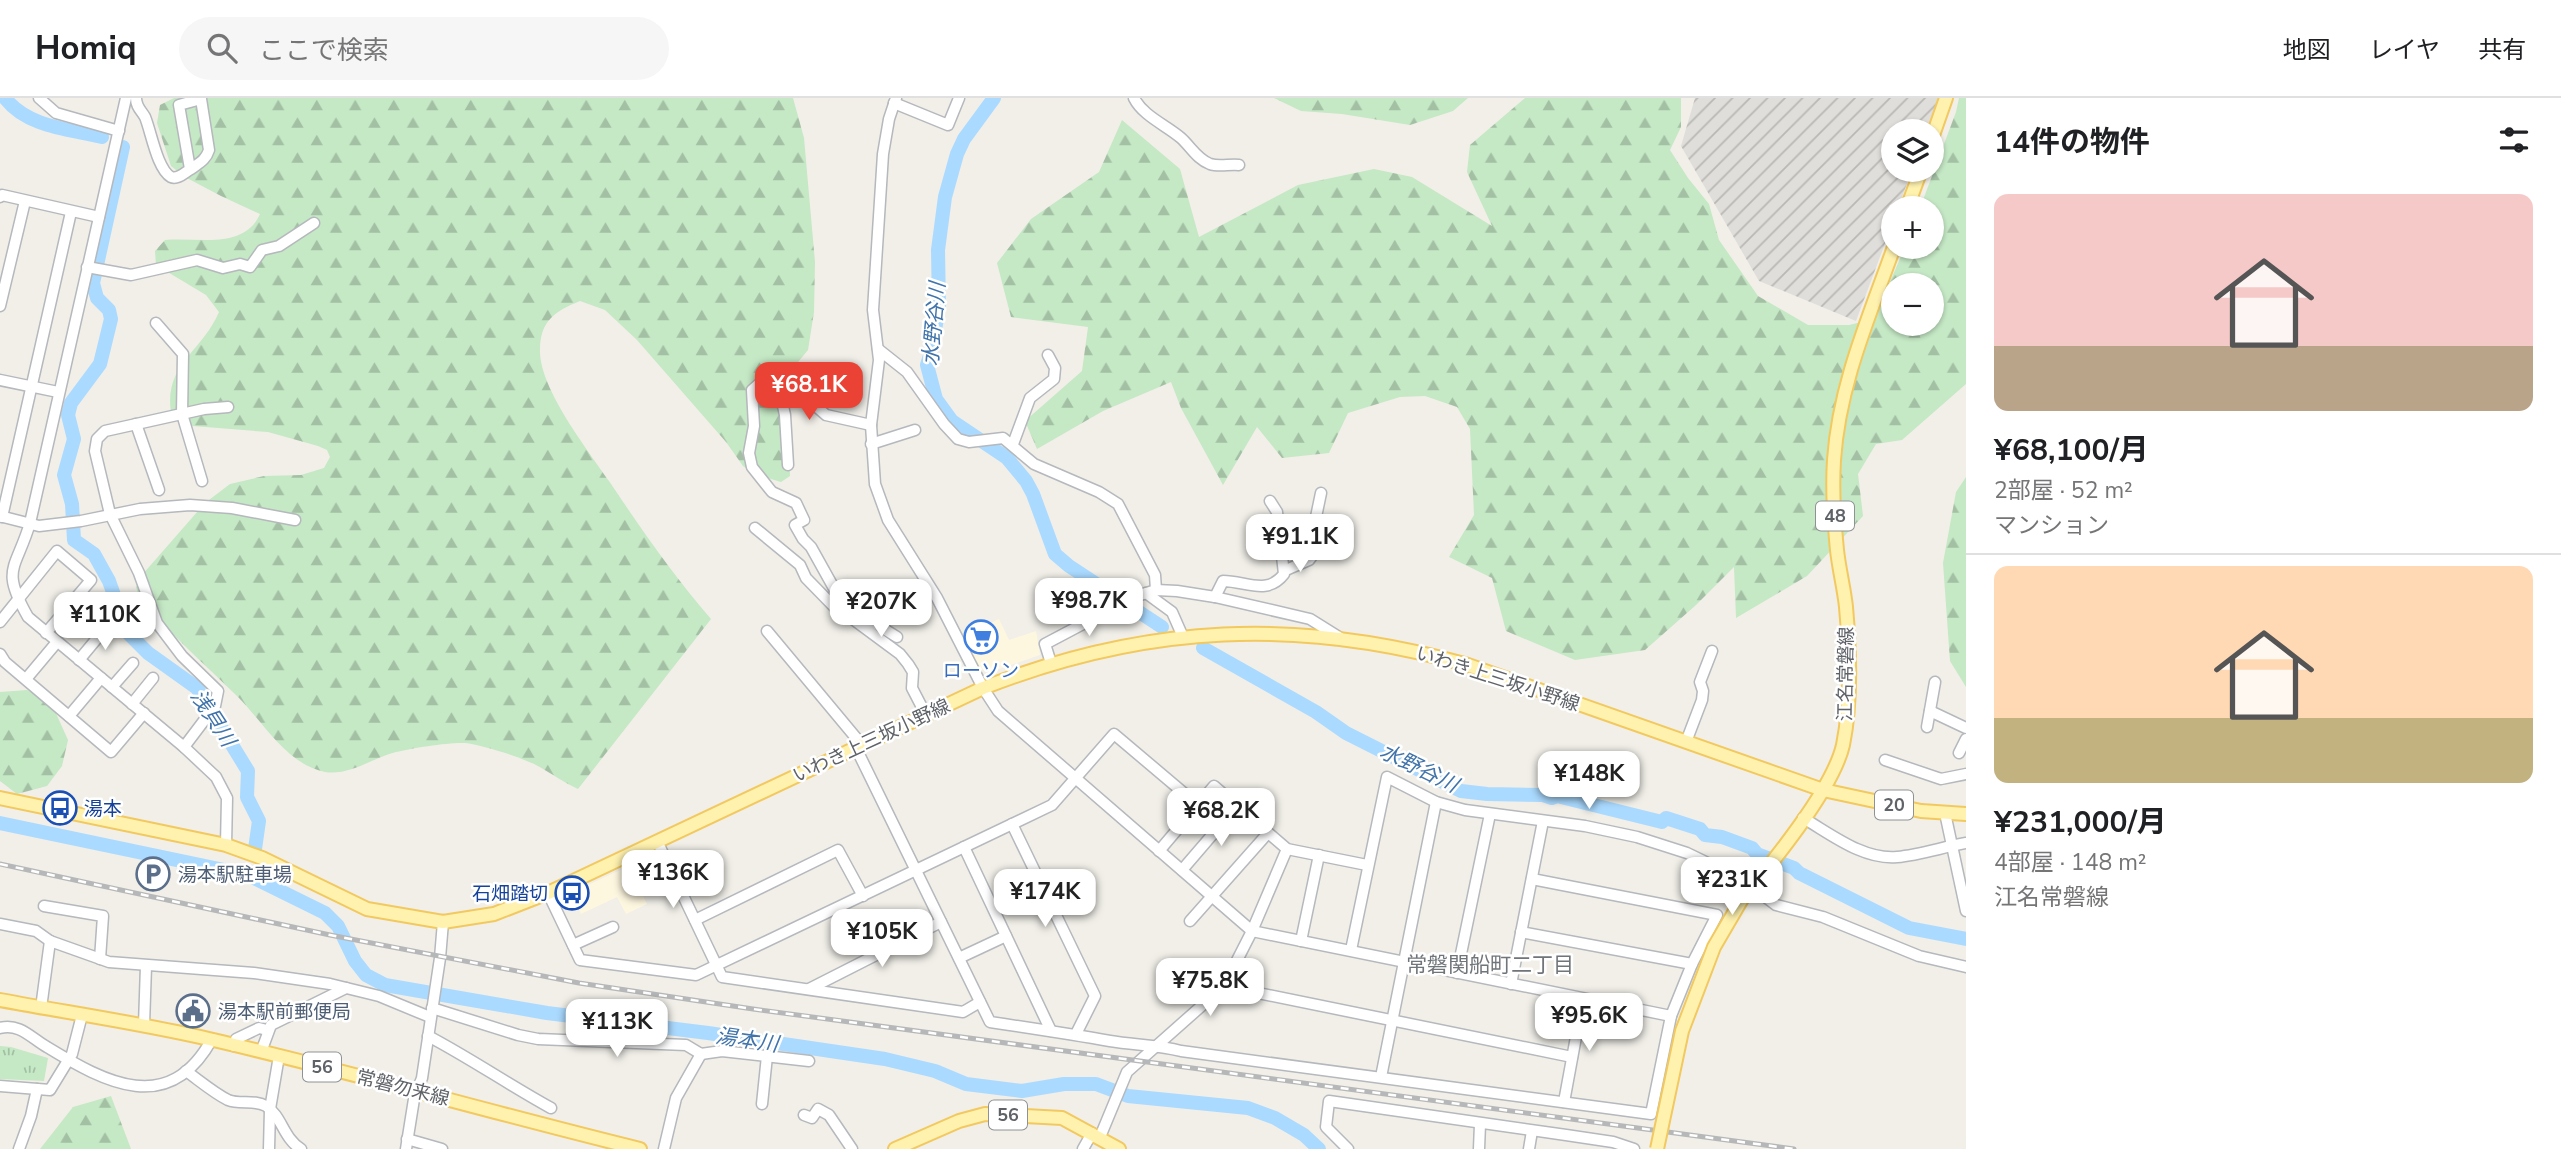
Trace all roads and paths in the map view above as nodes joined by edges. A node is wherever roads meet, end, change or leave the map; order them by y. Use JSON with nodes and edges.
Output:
{"nodes":[{"id":1,"x":39,"y":98,"type":"edge"},
{"id":2,"x":125,"y":98,"type":"edge"},
{"id":3,"x":136,"y":98,"type":"edge"},
{"id":4,"x":959,"y":98,"type":"edge"},
{"id":5,"x":1134,"y":98,"type":"edge"},
{"id":6,"x":1946,"y":98,"type":"edge"},
{"id":7,"x":895,"y":100,"type":"edge"},
{"id":8,"x":1939,"y":119,"type":"edge"},
{"id":9,"x":118,"y":131,"type":"junction"},
{"id":10,"x":1239,"y":165,"type":"dead end"},
{"id":11,"x":190,"y":169,"type":"junction"},
{"id":12,"x":0,"y":197,"type":"edge"},
{"id":13,"x":25,"y":201,"type":"junction"},
{"id":14,"x":71,"y":212,"type":"junction"},
{"id":15,"x":99,"y":217,"type":"junction"},
{"id":16,"x":314,"y":223,"type":"dead end"},
{"id":17,"x":1890,"y":259,"type":"edge"},
{"id":18,"x":93,"y":269,"type":"junction"},
{"id":19,"x":4,"y":274,"type":"edge"},
{"id":20,"x":0,"y":306,"type":"edge"},
{"id":21,"x":156,"y":323,"type":"dead end"},
{"id":22,"x":878,"y":349,"type":"junction"},
{"id":23,"x":1048,"y":355,"type":"dead end"},
{"id":24,"x":794,"y":375,"type":"junction"},
{"id":25,"x":0,"y":380,"type":"edge"},
{"id":26,"x":31,"y":386,"type":"junction"},
{"id":27,"x":58,"y":392,"type":"junction"},
{"id":28,"x":228,"y":407,"type":"dead end"},
{"id":29,"x":182,"y":414,"type":"junction"},
{"id":30,"x":136,"y":424,"type":"junction"},
{"id":31,"x":871,"y":425,"type":"junction"},
{"id":32,"x":915,"y":430,"type":"dead end"},
{"id":33,"x":871,"y":444,"type":"junction"},
{"id":34,"x":1013,"y":444,"type":"junction"},
{"id":35,"x":788,"y":465,"type":"dead end"},
{"id":36,"x":202,"y":481,"type":"dead end"},
{"id":37,"x":159,"y":490,"type":"dead end"},
{"id":38,"x":1321,"y":493,"type":"dead end"},
{"id":39,"x":1270,"y":501,"type":"dead end"},
{"id":40,"x":105,"y":516,"type":"junction"},
{"id":41,"x":1,"y":517,"type":"edge"},
{"id":42,"x":295,"y":520,"type":"dead end"},
{"id":43,"x":30,"y":523,"type":"junction"},
{"id":44,"x":754,"y":528,"type":"dead end"},
{"id":45,"x":1286,"y":570,"type":"junction"},
{"id":46,"x":3,"y":573,"type":"edge"},
{"id":47,"x":1151,"y":592,"type":"junction"},
{"id":48,"x":1215,"y":597,"type":"junction"},
{"id":49,"x":15,"y":603,"type":"junction"},
{"id":50,"x":887,"y":609,"type":"dead end"},
{"id":51,"x":850,"y":617,"type":"junction"},
{"id":52,"x":0,"y":622,"type":"edge"},
{"id":53,"x":109,"y":624,"type":"dead end"},
{"id":54,"x":876,"y":624,"type":"junction"},
{"id":55,"x":767,"y":631,"type":"dead end"},
{"id":56,"x":46,"y":633,"type":"junction"},
{"id":57,"x":1182,"y":636,"type":"junction"},
{"id":58,"x":897,"y":637,"type":"dead end"},
{"id":59,"x":1342,"y":639,"type":"junction"},
{"id":60,"x":57,"y":642,"type":"junction"},
{"id":61,"x":1712,"y":651,"type":"dead end"},
{"id":62,"x":0,"y":654,"type":"edge"},
{"id":63,"x":79,"y":660,"type":"junction"},
{"id":64,"x":133,"y":663,"type":"dead end"},
{"id":65,"x":1051,"y":663,"type":"junction"},
{"id":66,"x":101,"y":678,"type":"junction"},
{"id":67,"x":153,"y":678,"type":"dead end"},
{"id":68,"x":26,"y":679,"type":"junction"},
{"id":69,"x":1935,"y":682,"type":"dead end"},
{"id":70,"x":112,"y":687,"type":"junction"},
{"id":71,"x":983,"y":688,"type":"junction"},
{"id":72,"x":132,"y":704,"type":"junction"},
{"id":73,"x":1930,"y":711,"type":"junction"},
{"id":74,"x":144,"y":713,"type":"junction"},
{"id":75,"x":926,"y":715,"type":"junction"},
{"id":76,"x":69,"y":716,"type":"junction"},
{"id":77,"x":1927,"y":727,"type":"dead end"},
{"id":78,"x":1966,"y":728,"type":"edge"},
{"id":79,"x":1966,"y":739,"type":"edge"},
{"id":80,"x":1686,"y":742,"type":"junction"},
{"id":81,"x":859,"y":746,"type":"junction"},
{"id":82,"x":184,"y":747,"type":"junction"},
{"id":83,"x":1959,"y":753,"type":"dead end"},
{"id":84,"x":1885,"y":761,"type":"dead end"},
{"id":85,"x":1966,"y":774,"type":"edge"},
{"id":86,"x":1075,"y":778,"type":"junction"},
{"id":87,"x":1823,"y":790,"type":"junction"},
{"id":88,"x":0,"y":798,"type":"edge"},
{"id":89,"x":1436,"y":802,"type":"junction"},
{"id":90,"x":1198,"y":805,"type":"junction"},
{"id":91,"x":1237,"y":806,"type":"junction"},
{"id":92,"x":1945,"y":813,"type":"junction"},
{"id":93,"x":1490,"y":814,"type":"junction"},
{"id":94,"x":1966,"y":814,"type":"edge"},
{"id":95,"x":1803,"y":818,"type":"junction"},
{"id":96,"x":1543,"y":821,"type":"junction"},
{"id":97,"x":1012,"y":824,"type":"junction"},
{"id":98,"x":1268,"y":833,"type":"junction"},
{"id":99,"x":657,"y":841,"type":"junction"},
{"id":100,"x":1966,"y":843,"type":"edge"},
{"id":101,"x":226,"y":845,"type":"junction"},
{"id":102,"x":1952,"y":846,"type":"junction"},
{"id":103,"x":964,"y":847,"type":"junction"},
{"id":104,"x":1287,"y":849,"type":"junction"},
{"id":105,"x":1159,"y":851,"type":"junction"},
{"id":106,"x":1319,"y":855,"type":"junction"},
{"id":107,"x":1367,"y":865,"type":"junction"},
{"id":108,"x":916,"y":870,"type":"junction"},
{"id":109,"x":1182,"y":870,"type":"junction"},
{"id":110,"x":1532,"y":879,"type":"junction"},
{"id":111,"x":1752,"y":887,"type":"junction"},
{"id":112,"x":548,"y":893,"type":"junction"},
{"id":113,"x":863,"y":896,"type":"junction"},
{"id":114,"x":1212,"y":897,"type":"junction"},
{"id":115,"x":44,"y":906,"type":"dead end"},
{"id":116,"x":1966,"y":912,"type":"edge"},
{"id":117,"x":695,"y":920,"type":"junction"},
{"id":118,"x":1190,"y":921,"type":"dead end"},
{"id":119,"x":443,"y":922,"type":"junction"},
{"id":120,"x":941,"y":922,"type":"junction"},
{"id":121,"x":0,"y":924,"type":"edge"},
{"id":122,"x":613,"y":927,"type":"dead end"},
{"id":123,"x":1252,"y":931,"type":"junction"},
{"id":124,"x":1521,"y":932,"type":"junction"},
{"id":125,"x":1006,"y":936,"type":"junction"},
{"id":126,"x":50,"y":941,"type":"junction"},
{"id":127,"x":1301,"y":941,"type":"junction"},
{"id":128,"x":573,"y":945,"type":"junction"},
{"id":129,"x":1351,"y":950,"type":"junction"},
{"id":130,"x":959,"y":958,"type":"junction"},
{"id":131,"x":100,"y":959,"type":"junction"},
{"id":132,"x":1404,"y":962,"type":"junction"},
{"id":133,"x":1692,"y":964,"type":"junction"},
{"id":134,"x":146,"y":966,"type":"junction"},
{"id":135,"x":717,"y":966,"type":"junction"},
{"id":136,"x":1966,"y":967,"type":"edge"},
{"id":137,"x":1457,"y":973,"type":"junction"},
{"id":138,"x":1511,"y":984,"type":"junction"},
{"id":139,"x":1223,"y":986,"type":"junction"},
{"id":140,"x":346,"y":988,"type":"junction"},
{"id":141,"x":808,"y":989,"type":"junction"},
{"id":142,"x":1583,"y":999,"type":"junction"},
{"id":143,"x":0,"y":1000,"type":"edge"},
{"id":144,"x":980,"y":1002,"type":"junction"},
{"id":145,"x":41,"y":1008,"type":"junction"},
{"id":146,"x":431,"y":1010,"type":"junction"},
{"id":147,"x":82,"y":1016,"type":"junction"},
{"id":148,"x":1671,"y":1016,"type":"junction"},
{"id":149,"x":1392,"y":1021,"type":"junction"},
{"id":150,"x":144,"y":1025,"type":"junction"},
{"id":151,"x":0,"y":1028,"type":"edge"},
{"id":152,"x":267,"y":1030,"type":"junction"},
{"id":153,"x":1051,"y":1031,"type":"junction"},
{"id":154,"x":1076,"y":1034,"type":"junction"},
{"id":155,"x":428,"y":1036,"type":"junction"},
{"id":156,"x":212,"y":1039,"type":"junction"},
{"id":157,"x":1156,"y":1044,"type":"junction"},
{"id":158,"x":234,"y":1046,"type":"junction"},
{"id":159,"x":261,"y":1052,"type":"junction"},
{"id":160,"x":701,"y":1054,"type":"junction"},
{"id":161,"x":279,"y":1056,"type":"junction"},
{"id":162,"x":767,"y":1056,"type":"junction"},
{"id":163,"x":1572,"y":1057,"type":"junction"},
{"id":164,"x":68,"y":1060,"type":"junction"},
{"id":165,"x":809,"y":1061,"type":"dead end"},
{"id":166,"x":186,"y":1072,"type":"junction"},
{"id":167,"x":1381,"y":1077,"type":"junction"},
{"id":168,"x":0,"y":1086,"type":"edge"},
{"id":169,"x":37,"y":1089,"type":"junction"},
{"id":170,"x":419,"y":1090,"type":"junction"},
{"id":171,"x":1564,"y":1102,"type":"junction"},
{"id":172,"x":762,"y":1104,"type":"dead end"},
{"id":173,"x":551,"y":1108,"type":"dead end"},
{"id":174,"x":270,"y":1109,"type":"junction"},
{"id":175,"x":804,"y":1115,"type":"dead end"},
{"id":176,"x":1480,"y":1124,"type":"junction"},
{"id":177,"x":1532,"y":1131,"type":"junction"},
{"id":178,"x":1096,"y":1135,"type":"junction"},
{"id":179,"x":406,"y":1144,"type":"edge"},
{"id":180,"x":1585,"y":1144,"type":"edge"},
{"id":181,"x":19,"y":1149,"type":"edge"},
{"id":182,"x":269,"y":1149,"type":"edge"},
{"id":183,"x":301,"y":1149,"type":"edge"},
{"id":184,"x":442,"y":1149,"type":"edge"},
{"id":185,"x":640,"y":1149,"type":"edge"},
{"id":186,"x":664,"y":1149,"type":"edge"},
{"id":187,"x":852,"y":1149,"type":"edge"},
{"id":188,"x":898,"y":1149,"type":"edge"},
{"id":189,"x":1083,"y":1149,"type":"edge"},
{"id":190,"x":1119,"y":1149,"type":"edge"},
{"id":191,"x":1348,"y":1149,"type":"edge"},
{"id":192,"x":1479,"y":1149,"type":"edge"},
{"id":193,"x":1529,"y":1149,"type":"edge"},
{"id":194,"x":1633,"y":1149,"type":"edge"},
{"id":195,"x":1657,"y":1149,"type":"edge"}],
"edges":[{"from":1,"to":9,"type":"street"},
{"from":2,"to":9,"type":"street"},
{"from":3,"to":11,"type":"street"},
{"from":4,"to":7,"type":"street"},
{"from":5,"to":10,"type":"street"},
{"from":6,"to":8,"type":"main road"},
{"from":7,"to":22,"type":"street"},
{"from":9,"to":15,"type":"street"},
{"from":11,"to":11,"type":"street"},
{"from":12,"to":13,"type":"street"},
{"from":13,"to":14,"type":"street"},
{"from":13,"to":19,"type":"street"},
{"from":14,"to":15,"type":"street"},
{"from":14,"to":26,"type":"street"},
{"from":15,"to":18,"type":"street"},
{"from":16,"to":18,"type":"street"},
{"from":17,"to":87,"type":"main road","name":"江名常磐線","number":"48"},
{"from":18,"to":27,"type":"street"},
{"from":19,"to":20,"type":"street"},
{"from":21,"to":29,"type":"street"},
{"from":22,"to":31,"type":"street"},
{"from":22,"to":34,"type":"street"},
{"from":23,"to":34,"type":"street"},
{"from":24,"to":31,"type":"street"},
{"from":24,"to":35,"type":"street"},
{"from":24,"to":51,"type":"street"},
{"from":25,"to":26,"type":"street"},
{"from":26,"to":27,"type":"street"},
{"from":26,"to":41,"type":"street"},
{"from":27,"to":43,"type":"street"},
{"from":28,"to":29,"type":"street"},
{"from":29,"to":30,"type":"street"},
{"from":29,"to":36,"type":"street"},
{"from":30,"to":37,"type":"street"},
{"from":30,"to":40,"type":"street"},
{"from":31,"to":33,"type":"street"},
{"from":32,"to":33,"type":"street"},
{"from":33,"to":71,"type":"street"},
{"from":34,"to":47,"type":"street"},
{"from":38,"to":45,"type":"street"},
{"from":39,"to":45,"type":"street"},
{"from":40,"to":42,"type":"street"},
{"from":40,"to":43,"type":"street"},
{"from":40,"to":82,"type":"street"},
{"from":41,"to":43,"type":"street"},
{"from":43,"to":46,"type":"street"},
{"from":44,"to":51,"type":"street"},
{"from":45,"to":48,"type":"street"},
{"from":46,"to":49,"type":"street"},
{"from":47,"to":48,"type":"street"},
{"from":47,"to":57,"type":"street"},
{"from":47,"to":65,"type":"street"},
{"from":48,"to":59,"type":"street"},
{"from":49,"to":52,"type":"street"},
{"from":49,"to":56,"type":"street"},
{"from":49,"to":56,"type":"street"},
{"from":50,"to":54,"type":"street"},
{"from":51,"to":54,"type":"street"},
{"from":51,"to":75,"type":"street"},
{"from":53,"to":63,"type":"street"},
{"from":54,"to":58,"type":"street"},
{"from":55,"to":81,"type":"street"},
{"from":56,"to":60,"type":"street"},
{"from":57,"to":59,"type":"main road","name":"いわき上三坂小野線","number":"20"},
{"from":57,"to":65,"type":"main road","name":"いわき上三坂小野線","number":"20"},
{"from":59,"to":80,"type":"main road","name":"いわき上三坂小野線","number":"20"},
{"from":60,"to":63,"type":"street"},
{"from":60,"to":68,"type":"street"},
{"from":61,"to":80,"type":"street"},
{"from":62,"to":68,"type":"street"},
{"from":63,"to":66,"type":"street"},
{"from":64,"to":70,"type":"street"},
{"from":65,"to":71,"type":"main road","name":"いわき上三坂小野線","number":"20"},
{"from":66,"to":70,"type":"street"},
{"from":66,"to":76,"type":"street"},
{"from":67,"to":72,"type":"street"},
{"from":68,"to":76,"type":"street"},
{"from":69,"to":73,"type":"street"},
{"from":70,"to":72,"type":"street"},
{"from":71,"to":75,"type":"main road","name":"いわき上三坂小野線","number":"20"},
{"from":71,"to":86,"type":"street"},
{"from":72,"to":74,"type":"street"},
{"from":73,"to":77,"type":"street"},
{"from":73,"to":78,"type":"street"},
{"from":74,"to":76,"type":"street"},
{"from":74,"to":82,"type":"street"},
{"from":75,"to":81,"type":"main road","name":"いわき上三坂小野線","number":"20"},
{"from":79,"to":83,"type":"street"},
{"from":80,"to":87,"type":"main road","name":"いわき上三坂小野線","number":"20"},
{"from":81,"to":99,"type":"main road","name":"いわき上三坂小野線","number":"20"},
{"from":81,"to":108,"type":"street"},
{"from":82,"to":101,"type":"street"},
{"from":84,"to":85,"type":"street"},
{"from":86,"to":90,"type":"street"},
{"from":86,"to":97,"type":"street"},
{"from":86,"to":105,"type":"street"},
{"from":87,"to":92,"type":"main road","name":"いわき上三坂小野線","number":"20"},
{"from":87,"to":95,"type":"main road","name":"江名常磐線","number":"48"},
{"from":88,"to":101,"type":"main road","name":"いわき上三坂小野線","number":"20"},
{"from":89,"to":93,"type":"street"},
{"from":89,"to":107,"type":"street"},
{"from":89,"to":132,"type":"street"},
{"from":90,"to":91,"type":"street"},
{"from":90,"to":105,"type":"street"},
{"from":91,"to":98,"type":"street"},
{"from":91,"to":109,"type":"street"},
{"from":92,"to":94,"type":"main road","name":"いわき上三坂小野線","number":"20"},
{"from":92,"to":102,"type":"street"},
{"from":93,"to":96,"type":"street"},
{"from":93,"to":137,"type":"street"},
{"from":95,"to":102,"type":"street"},
{"from":95,"to":111,"type":"main road","name":"江名常磐線","number":"48"},
{"from":96,"to":110,"type":"street"},
{"from":96,"to":111,"type":"street"},
{"from":97,"to":103,"type":"street"},
{"from":97,"to":154,"type":"street"},
{"from":98,"to":104,"type":"street"},
{"from":98,"to":114,"type":"street"},
{"from":99,"to":112,"type":"main road","name":"いわき上三坂小野線","number":"20"},
{"from":99,"to":117,"type":"street"},
{"from":100,"to":102,"type":"street"},
{"from":101,"to":119,"type":"main road","name":"いわき上三坂小野線","number":"20"},
{"from":102,"to":116,"type":"street"},
{"from":103,"to":108,"type":"street"},
{"from":103,"to":125,"type":"street"},
{"from":104,"to":106,"type":"street"},
{"from":104,"to":123,"type":"street"},
{"from":105,"to":109,"type":"street"},
{"from":106,"to":107,"type":"street"},
{"from":106,"to":127,"type":"street"},
{"from":107,"to":129,"type":"street"},
{"from":108,"to":113,"type":"street"},
{"from":108,"to":120,"type":"street"},
{"from":109,"to":114,"type":"street"},
{"from":110,"to":124,"type":"street"},
{"from":110,"to":133,"type":"street"},
{"from":111,"to":136,"type":"street"},
{"from":111,"to":195,"type":"main road","name":"江名常磐線","number":"48","bridge":true},
{"from":112,"to":119,"type":"main road","name":"いわき上三坂小野線","number":"20"},
{"from":112,"to":128,"type":"street"},
{"from":113,"to":117,"type":"street"},
{"from":113,"to":135,"type":"street"},
{"from":114,"to":118,"type":"street"},
{"from":114,"to":123,"type":"street"},
{"from":115,"to":131,"type":"street"},
{"from":117,"to":135,"type":"street"},
{"from":119,"to":146,"type":"street"},
{"from":120,"to":130,"type":"street"},
{"from":120,"to":141,"type":"street"},
{"from":121,"to":126,"type":"street"},
{"from":122,"to":128,"type":"street"},
{"from":123,"to":127,"type":"street"},
{"from":123,"to":139,"type":"street"},
{"from":124,"to":133,"type":"street"},
{"from":124,"to":138,"type":"street"},
{"from":125,"to":130,"type":"street"},
{"from":125,"to":153,"type":"street"},
{"from":126,"to":131,"type":"street"},
{"from":126,"to":145,"type":"street"},
{"from":127,"to":129,"type":"street"},
{"from":128,"to":135,"type":"street"},
{"from":129,"to":132,"type":"street"},
{"from":130,"to":144,"type":"street"},
{"from":131,"to":134,"type":"street"},
{"from":132,"to":137,"type":"street"},
{"from":132,"to":149,"type":"street"},
{"from":133,"to":148,"type":"street"},
{"from":134,"to":140,"type":"street"},
{"from":134,"to":150,"type":"street"},
{"from":135,"to":141,"type":"street"},
{"from":137,"to":138,"type":"street"},
{"from":138,"to":142,"type":"street"},
{"from":139,"to":149,"type":"street"},
{"from":139,"to":157,"type":"street"},
{"from":140,"to":146,"type":"street"},
{"from":140,"to":152,"type":"street"},
{"from":141,"to":144,"type":"street"},
{"from":142,"to":148,"type":"street"},
{"from":142,"to":163,"type":"street"},
{"from":143,"to":145,"type":"main road","name":"常磐勿来線","number":"56"},
{"from":144,"to":153,"type":"street"},
{"from":145,"to":147,"type":"main road","name":"常磐勿来線","number":"56"},
{"from":146,"to":155,"type":"street"},
{"from":146,"to":160,"type":"street"},
{"from":147,"to":150,"type":"main road","name":"常磐勿来線","number":"56"},
{"from":147,"to":164,"type":"street"},
{"from":148,"to":171,"type":"street"},
{"from":149,"to":163,"type":"street"},
{"from":149,"to":167,"type":"street"},
{"from":150,"to":156,"type":"main road","name":"常磐勿来線","number":"56"},
{"from":151,"to":164,"type":"street"},
{"from":152,"to":158,"type":"street"},
{"from":152,"to":159,"type":"street"},
{"from":153,"to":154,"type":"street"},
{"from":154,"to":157,"type":"street"},
{"from":155,"to":170,"type":"street"},
{"from":155,"to":173,"type":"street"},
{"from":156,"to":158,"type":"main road","name":"常磐勿来線","number":"56"},
{"from":156,"to":166,"type":"street"},
{"from":157,"to":167,"type":"street"},
{"from":157,"to":178,"type":"street"},
{"from":158,"to":159,"type":"main road","name":"常磐勿来線","number":"56"},
{"from":159,"to":161,"type":"main road","name":"常磐勿来線","number":"56"},
{"from":160,"to":162,"type":"street"},
{"from":160,"to":186,"type":"street"},
{"from":161,"to":170,"type":"main road","name":"常磐勿来線","number":"56"},
{"from":161,"to":174,"type":"street"},
{"from":162,"to":165,"type":"street"},
{"from":162,"to":172,"type":"street"},
{"from":163,"to":171,"type":"street"},
{"from":164,"to":166,"type":"street"},
{"from":164,"to":169,"type":"street"},
{"from":166,"to":174,"type":"street"},
{"from":167,"to":171,"type":"street"},
{"from":168,"to":169,"type":"street"},
{"from":169,"to":181,"type":"street"},
{"from":170,"to":179,"type":"street"},
{"from":170,"to":185,"type":"main road","name":"常磐勿来線","number":"56"},
{"from":174,"to":182,"type":"street"},
{"from":174,"to":183,"type":"street"},
{"from":175,"to":187,"type":"street"},
{"from":176,"to":177,"type":"street"},
{"from":176,"to":191,"type":"street"},
{"from":176,"to":192,"type":"street"},
{"from":177,"to":180,"type":"street"},
{"from":177,"to":193,"type":"street"},
{"from":178,"to":188,"type":"main road","number":"56"},
{"from":178,"to":189,"type":"street"},
{"from":178,"to":190,"type":"main road","number":"56"},
{"from":179,"to":184,"type":"street"},
{"from":180,"to":194,"type":"street"}]}
